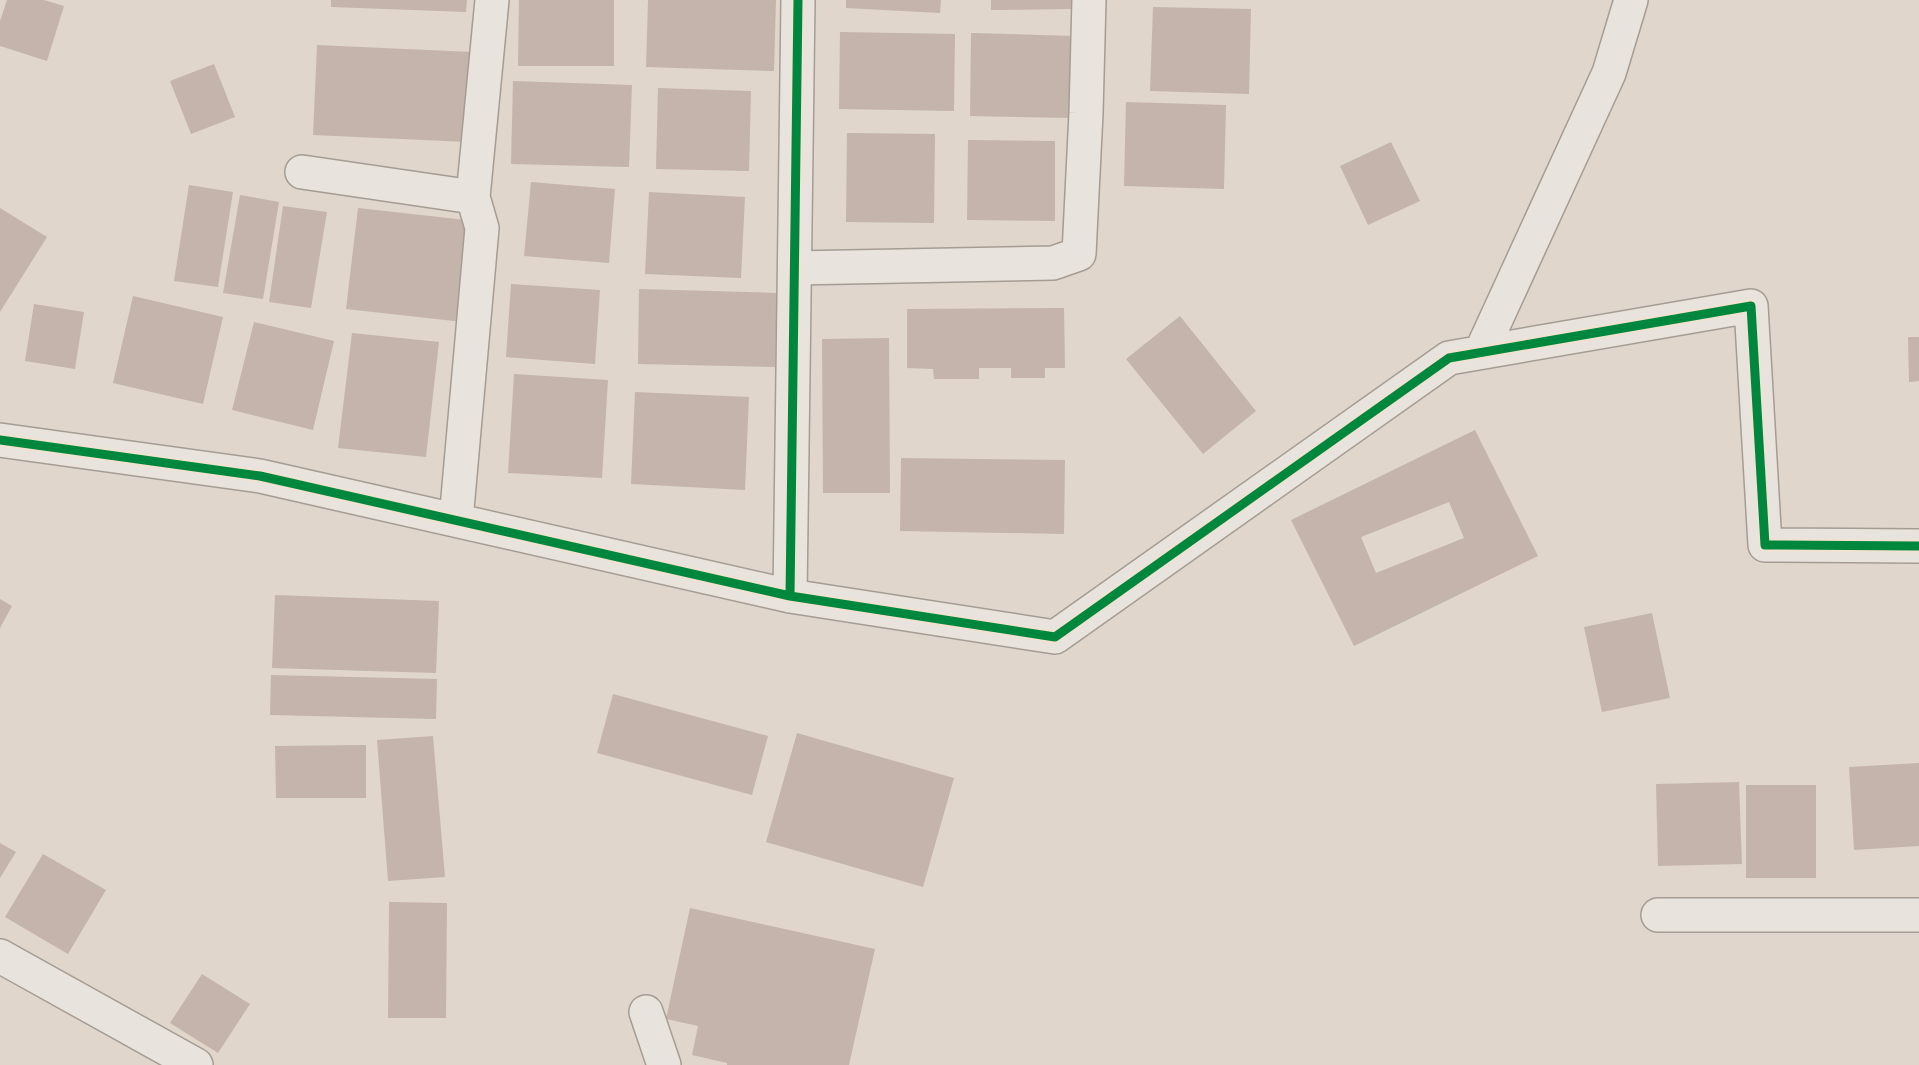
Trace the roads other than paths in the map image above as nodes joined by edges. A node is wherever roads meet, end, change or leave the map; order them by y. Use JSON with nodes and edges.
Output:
{"nodes":[{"id":1,"x":492,"y":0,"type":"edge"},
{"id":2,"x":798,"y":0,"type":"edge"},
{"id":3,"x":1089,"y":0,"type":"edge"},
{"id":4,"x":1631,"y":0,"type":"edge"},
{"id":5,"x":302,"y":172,"type":"dead end"},
{"id":6,"x":473,"y":197,"type":"junction"},
{"id":7,"x":795,"y":268,"type":"junction"},
{"id":8,"x":1481,"y":352,"type":"junction"},
{"id":9,"x":0,"y":440,"type":"edge"},
{"id":10,"x":456,"y":520,"type":"junction"},
{"id":11,"x":1919,"y":546,"type":"edge"},
{"id":12,"x":790,"y":596,"type":"junction"},
{"id":13,"x":1658,"y":915,"type":"dead end"},
{"id":14,"x":1919,"y":915,"type":"edge"},
{"id":15,"x":0,"y":957,"type":"edge"},
{"id":16,"x":646,"y":1012,"type":"dead end"},
{"id":17,"x":196,"y":1065,"type":"edge"},
{"id":18,"x":664,"y":1065,"type":"edge"}],
"edges":[{"from":1,"to":6,"type":"street"},
{"from":2,"to":7,"type":"street"},
{"from":3,"to":7,"type":"street"},
{"from":4,"to":8,"type":"street"},
{"from":5,"to":6,"type":"street"},
{"from":6,"to":10,"type":"street"},
{"from":7,"to":12,"type":"street"},
{"from":8,"to":11,"type":"street"},
{"from":8,"to":12,"type":"street"},
{"from":9,"to":10,"type":"street"},
{"from":10,"to":12,"type":"street"},
{"from":13,"to":14,"type":"street"},
{"from":15,"to":17,"type":"street"},
{"from":16,"to":18,"type":"street"}]}
